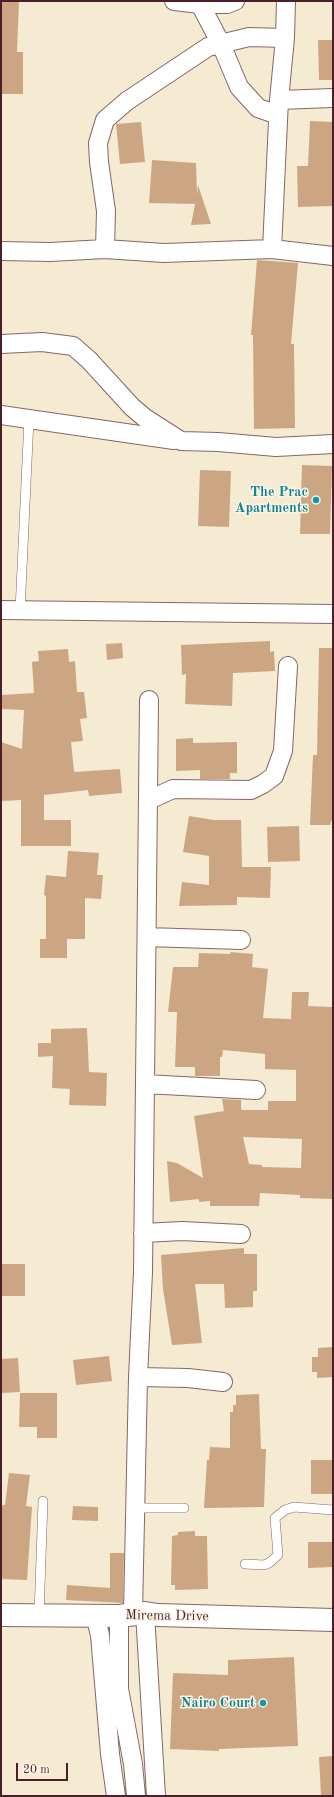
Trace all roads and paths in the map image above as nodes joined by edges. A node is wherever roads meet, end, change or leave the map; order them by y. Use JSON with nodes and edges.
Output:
{"nodes":[{"id":1,"x":174,"y":1,"type":"edge"},
{"id":2,"x":235,"y":1,"type":"edge"},
{"id":3,"x":286,"y":1,"type":"edge"},
{"id":4,"x":200,"y":4,"type":"junction"},
{"id":5,"x":285,"y":38,"type":"junction"},
{"id":6,"x":221,"y":44,"type":"junction"},
{"id":7,"x":333,"y":98,"type":"edge"},
{"id":8,"x":279,"y":108,"type":"junction"},
{"id":9,"x":105,"y":249,"type":"junction"},
{"id":10,"x":272,"y":249,"type":"junction"},
{"id":11,"x":1,"y":251,"type":"edge"},
{"id":12,"x":333,"y":256,"type":"edge"},
{"id":13,"x":1,"y":344,"type":"edge"},
{"id":14,"x":1,"y":415,"type":"edge"},
{"id":15,"x":29,"y":419,"type":"junction"},
{"id":16,"x":181,"y":441,"type":"junction"},
{"id":17,"x":333,"y":444,"type":"edge"},
{"id":18,"x":1,"y":610,"type":"edge"},
{"id":19,"x":20,"y":611,"type":"junction"},
{"id":20,"x":333,"y":614,"type":"edge"},
{"id":21,"x":288,"y":666,"type":"dead end"},
{"id":22,"x":149,"y":700,"type":"dead end"},
{"id":23,"x":149,"y":800,"type":"junction"},
{"id":24,"x":147,"y":937,"type":"junction"},
{"id":25,"x":241,"y":940,"type":"dead end"},
{"id":26,"x":145,"y":1084,"type":"junction"},
{"id":27,"x":256,"y":1090,"type":"dead end"},
{"id":28,"x":143,"y":1233,"type":"junction"},
{"id":29,"x":241,"y":1234,"type":"dead end"},
{"id":30,"x":138,"y":1377,"type":"junction"},
{"id":31,"x":223,"y":1382,"type":"dead end"},
{"id":32,"x":43,"y":1501,"type":"dead end"},
{"id":33,"x":135,"y":1508,"type":"junction"},
{"id":34,"x":184,"y":1508,"type":"dead end"},
{"id":35,"x":333,"y":1510,"type":"edge"},
{"id":36,"x":244,"y":1564,"type":"dead end"},
{"id":37,"x":132,"y":1614,"type":"junction"},
{"id":38,"x":1,"y":1615,"type":"edge"},
{"id":39,"x":39,"y":1615,"type":"junction"},
{"id":40,"x":95,"y":1615,"type":"junction"},
{"id":41,"x":333,"y":1620,"type":"edge"},
{"id":42,"x":116,"y":1796,"type":"edge"},
{"id":43,"x":136,"y":1796,"type":"edge"},
{"id":44,"x":156,"y":1796,"type":"edge"}],
"edges":[{"from":1,"to":4,"type":"street"},
{"from":2,"to":4,"type":"street"},
{"from":3,"to":5,"type":"street"},
{"from":4,"to":6,"type":"street"},
{"from":5,"to":6,"type":"street"},
{"from":5,"to":8,"type":"street"},
{"from":6,"to":8,"type":"street"},
{"from":6,"to":9,"type":"street"},
{"from":7,"to":8,"type":"street"},
{"from":8,"to":10,"type":"street"},
{"from":9,"to":10,"type":"street"},
{"from":9,"to":11,"type":"street"},
{"from":10,"to":12,"type":"street"},
{"from":13,"to":16,"type":"street"},
{"from":14,"to":15,"type":"street"},
{"from":15,"to":16,"type":"street"},
{"from":15,"to":19,"type":"lane"},
{"from":16,"to":17,"type":"street"},
{"from":18,"to":19,"type":"street"},
{"from":19,"to":20,"type":"street"},
{"from":21,"to":23,"type":"street"},
{"from":22,"to":23,"type":"street"},
{"from":23,"to":24,"type":"street"},
{"from":24,"to":25,"type":"street"},
{"from":24,"to":26,"type":"street"},
{"from":26,"to":27,"type":"street"},
{"from":26,"to":28,"type":"street"},
{"from":28,"to":29,"type":"street"},
{"from":28,"to":30,"type":"street"},
{"from":30,"to":31,"type":"street"},
{"from":30,"to":33,"type":"street"},
{"from":32,"to":39,"type":"lane"},
{"from":33,"to":34,"type":"lane"},
{"from":33,"to":37,"type":"street"},
{"from":35,"to":36,"type":"lane"},
{"from":37,"to":40,"type":"street","name":"Mirema Drive"},
{"from":37,"to":41,"type":"street","name":"Mirema Drive"},
{"from":37,"to":43,"type":"street"},
{"from":37,"to":44,"type":"street"},
{"from":38,"to":39,"type":"street","name":"Mirema Drive"},
{"from":39,"to":40,"type":"street","name":"Mirema Drive"},
{"from":40,"to":42,"type":"street"}]}
